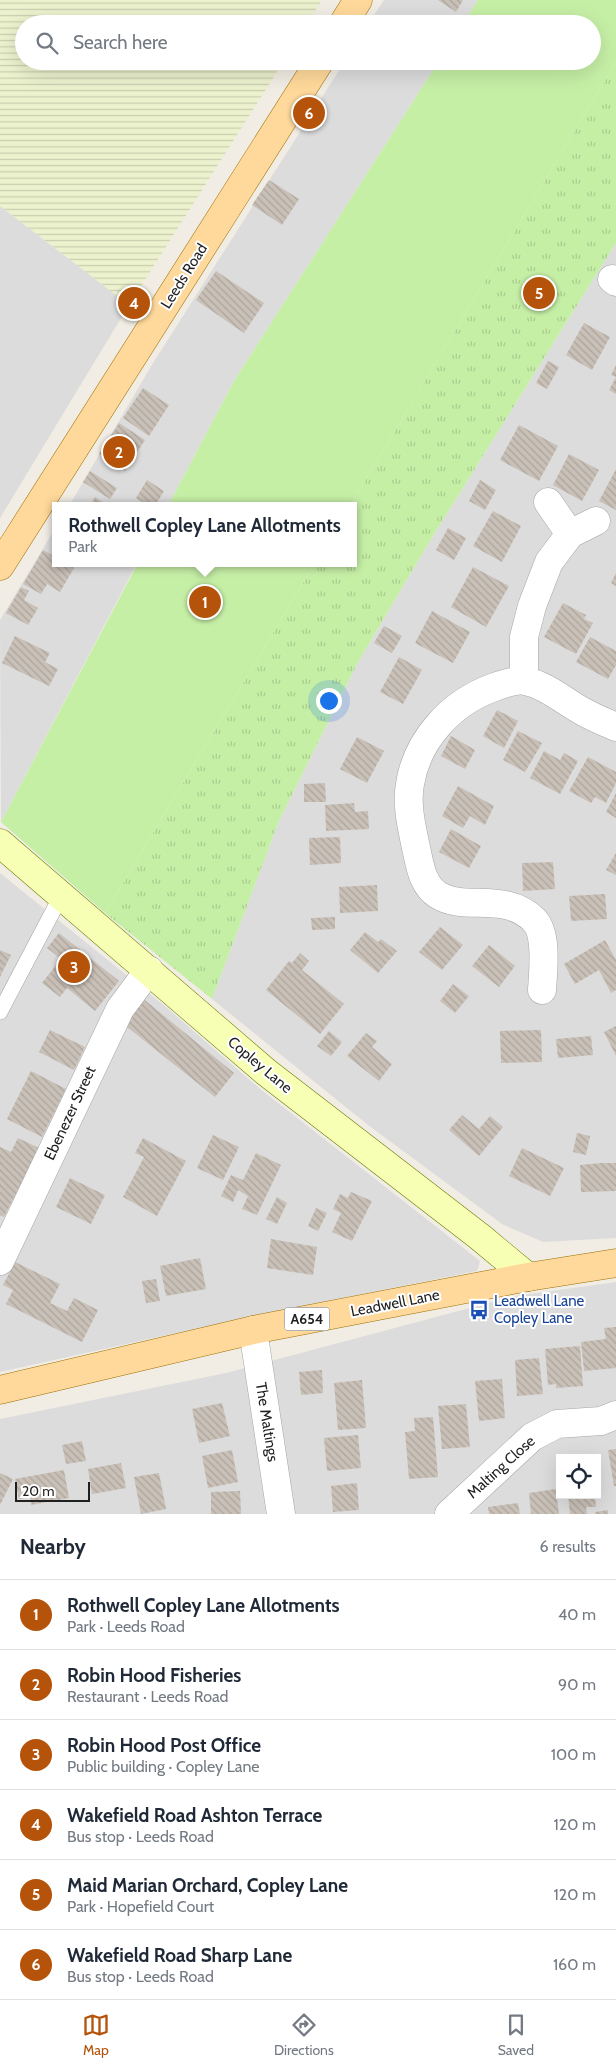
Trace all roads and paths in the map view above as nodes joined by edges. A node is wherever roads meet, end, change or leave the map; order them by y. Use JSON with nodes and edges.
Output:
{"nodes":[{"id":1,"x":358,"y":0,"type":"edge"},
{"id":2,"x":349,"y":15,"type":"edge"},
{"id":3,"x":314,"y":70,"type":"edge"},
{"id":4,"x":548,"y":502,"type":"dead end"},
{"id":5,"x":596,"y":521,"type":"dead end"},
{"id":6,"x":570,"y":534,"type":"junction"},
{"id":7,"x":0,"y":566,"type":"edge"},
{"id":8,"x":524,"y":680,"type":"junction"},
{"id":9,"x":616,"y":727,"type":"edge"},
{"id":10,"x":0,"y":843,"type":"edge"},
{"id":11,"x":61,"y":896,"type":"junction"},
{"id":12,"x":148,"y":970,"type":"junction"},
{"id":13,"x":542,"y":990,"type":"dead end"},
{"id":14,"x":0,"y":1012,"type":"edge"},
{"id":15,"x":0,"y":1261,"type":"edge"},
{"id":16,"x":616,"y":1263,"type":"edge"},
{"id":17,"x":528,"y":1277,"type":"junction"},
{"id":18,"x":253,"y":1330,"type":"junction"},
{"id":19,"x":0,"y":1390,"type":"edge"},
{"id":20,"x":616,"y":1415,"type":"edge"},
{"id":21,"x":281,"y":1514,"type":"edge"},
{"id":22,"x":449,"y":1514,"type":"edge"}],
"edges":[{"from":1,"to":2,"type":"main road"},
{"from":3,"to":7,"type":"main road","name":"Leeds Road"},
{"from":4,"to":6,"type":"street"},
{"from":5,"to":6,"type":"street"},
{"from":6,"to":8,"type":"street"},
{"from":8,"to":9,"type":"street"},
{"from":8,"to":13,"type":"street"},
{"from":10,"to":11,"type":"street","name":"Copley Lane"},
{"from":11,"to":12,"type":"street","name":"Copley Lane"},
{"from":11,"to":14,"type":"lane"},
{"from":12,"to":15,"type":"street","name":"Ebenezer Street"},
{"from":12,"to":17,"type":"street","name":"Copley Lane"},
{"from":16,"to":17,"type":"main road","name":"Leadwell Lane","number":"A654"},
{"from":17,"to":18,"type":"main road","name":"Leadwell Lane","number":"A654"},
{"from":18,"to":19,"type":"main road","name":"Leadwell Lane","number":"A654"},
{"from":18,"to":21,"type":"street","name":"The Maltings"},
{"from":20,"to":22,"type":"street","name":"Malting Close"}]}
